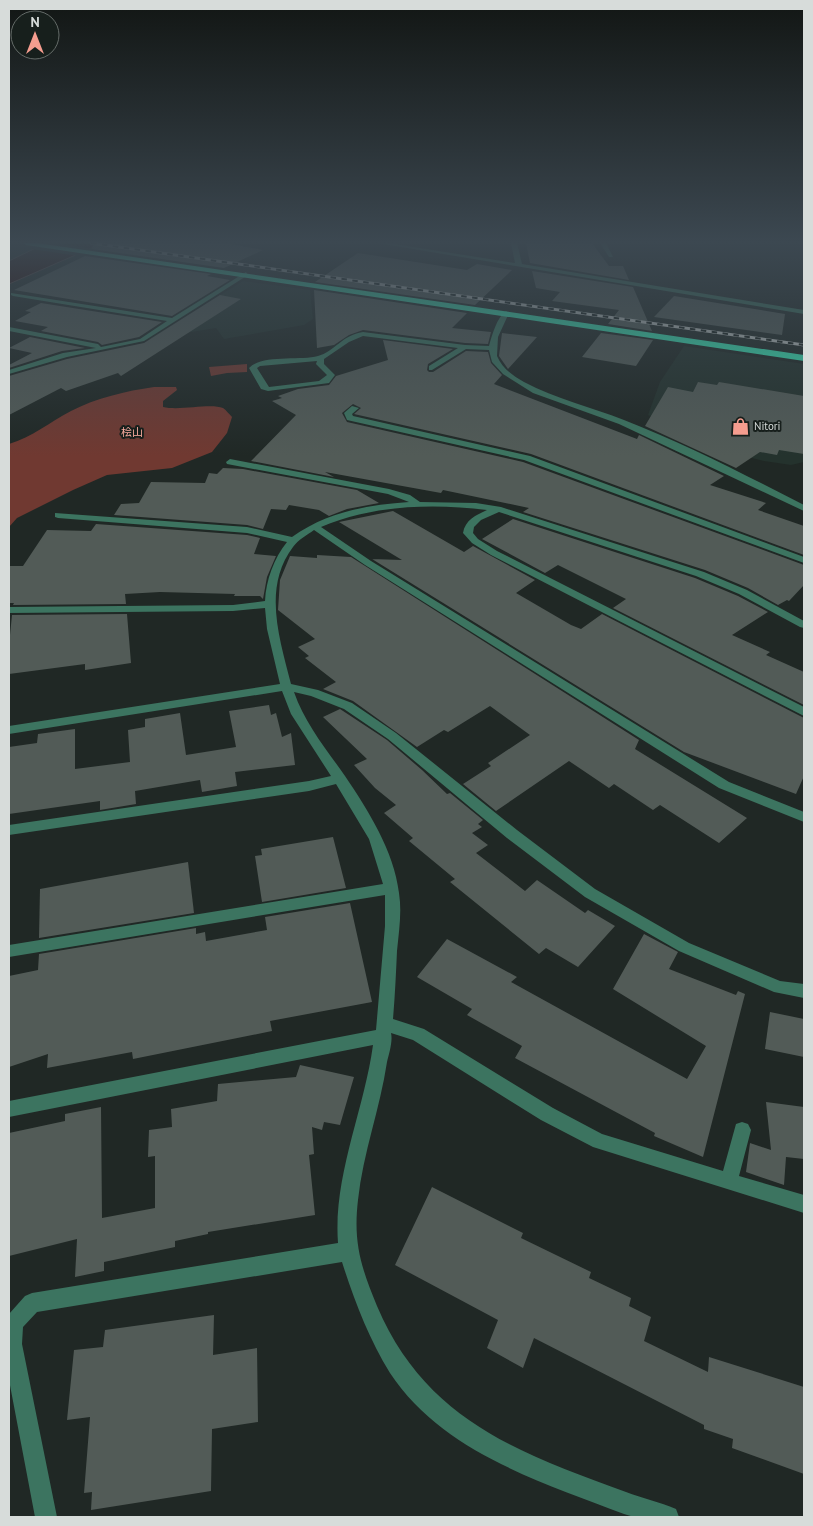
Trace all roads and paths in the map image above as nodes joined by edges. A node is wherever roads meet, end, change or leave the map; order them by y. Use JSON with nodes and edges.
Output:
{"nodes":[{"id":1,"x":138,"y":314,"type":"edge"},
{"id":2,"x":183,"y":314,"type":"edge"},
{"id":3,"x":505,"y":314,"type":"edge"},
{"id":4,"x":520,"y":314,"type":"edge"},
{"id":5,"x":174,"y":320,"type":"junction"},
{"id":6,"x":9,"y":329,"type":"edge"},
{"id":7,"x":106,"y":347,"type":"junction"},
{"id":8,"x":466,"y":347,"type":"junction"},
{"id":9,"x":492,"y":348,"type":"junction"},
{"id":10,"x":321,"y":358,"type":"junction"},
{"id":11,"x":804,"y":358,"type":"edge"},
{"id":12,"x":432,"y":368,"type":"dead end"},
{"id":13,"x":9,"y":372,"type":"edge"},
{"id":14,"x":355,"y":408,"type":"dead end"},
{"id":15,"x":230,"y":462,"type":"dead end"},
{"id":16,"x":419,"y":505,"type":"junction"},
{"id":17,"x":804,"y":508,"type":"edge"},
{"id":18,"x":498,"y":509,"type":"junction"},
{"id":19,"x":58,"y":515,"type":"dead end"},
{"id":20,"x":314,"y":526,"type":"junction"},
{"id":21,"x":293,"y":540,"type":"junction"},
{"id":22,"x":804,"y":560,"type":"edge"},
{"id":23,"x":270,"y":604,"type":"junction"},
{"id":24,"x":9,"y":610,"type":"edge"},
{"id":25,"x":804,"y":625,"type":"edge"},
{"id":26,"x":287,"y":687,"type":"junction"},
{"id":27,"x":804,"y":712,"type":"edge"},
{"id":28,"x":9,"y":730,"type":"edge"},
{"id":29,"x":340,"y":778,"type":"junction"},
{"id":30,"x":804,"y":817,"type":"edge"},
{"id":31,"x":9,"y":830,"type":"edge"},
{"id":32,"x":391,"y":888,"type":"junction"},
{"id":33,"x":9,"y":951,"type":"edge"},
{"id":34,"x":804,"y":992,"type":"edge"},
{"id":35,"x":384,"y":1030,"type":"junction"},
{"id":36,"x":9,"y":1109,"type":"edge"},
{"id":37,"x":742,"y":1130,"type":"dead end"},
{"id":38,"x":729,"y":1182,"type":"junction"},
{"id":39,"x":804,"y":1204,"type":"edge"},
{"id":40,"x":348,"y":1251,"type":"junction"},
{"id":41,"x":46,"y":1517,"type":"edge"},
{"id":42,"x":668,"y":1517,"type":"edge"}],
"edges":[{"from":1,"to":5,"type":"street"},
{"from":2,"to":5,"type":"street"},
{"from":3,"to":9,"type":"street"},
{"from":4,"to":11,"type":"highway"},
{"from":5,"to":7,"type":"street"},
{"from":6,"to":7,"type":"street"},
{"from":7,"to":13,"type":"street"},
{"from":8,"to":9,"type":"street"},
{"from":8,"to":10,"type":"street"},
{"from":8,"to":12,"type":"street"},
{"from":9,"to":17,"type":"street"},
{"from":10,"to":10,"type":"street"},
{"from":14,"to":22,"type":"street"},
{"from":15,"to":16,"type":"street"},
{"from":16,"to":18,"type":"street"},
{"from":16,"to":20,"type":"street"},
{"from":18,"to":25,"type":"street"},
{"from":18,"to":27,"type":"street"},
{"from":19,"to":21,"type":"street"},
{"from":20,"to":21,"type":"street"},
{"from":20,"to":30,"type":"street"},
{"from":21,"to":23,"type":"street"},
{"from":23,"to":24,"type":"street"},
{"from":23,"to":26,"type":"street"},
{"from":26,"to":28,"type":"street"},
{"from":26,"to":29,"type":"street"},
{"from":26,"to":34,"type":"street"},
{"from":29,"to":31,"type":"street"},
{"from":29,"to":32,"type":"street"},
{"from":32,"to":33,"type":"street"},
{"from":32,"to":35,"type":"street"},
{"from":35,"to":36,"type":"street"},
{"from":35,"to":38,"type":"street"},
{"from":35,"to":40,"type":"street"},
{"from":37,"to":38,"type":"street"},
{"from":38,"to":39,"type":"street"},
{"from":40,"to":41,"type":"street"},
{"from":40,"to":42,"type":"street"}]}
